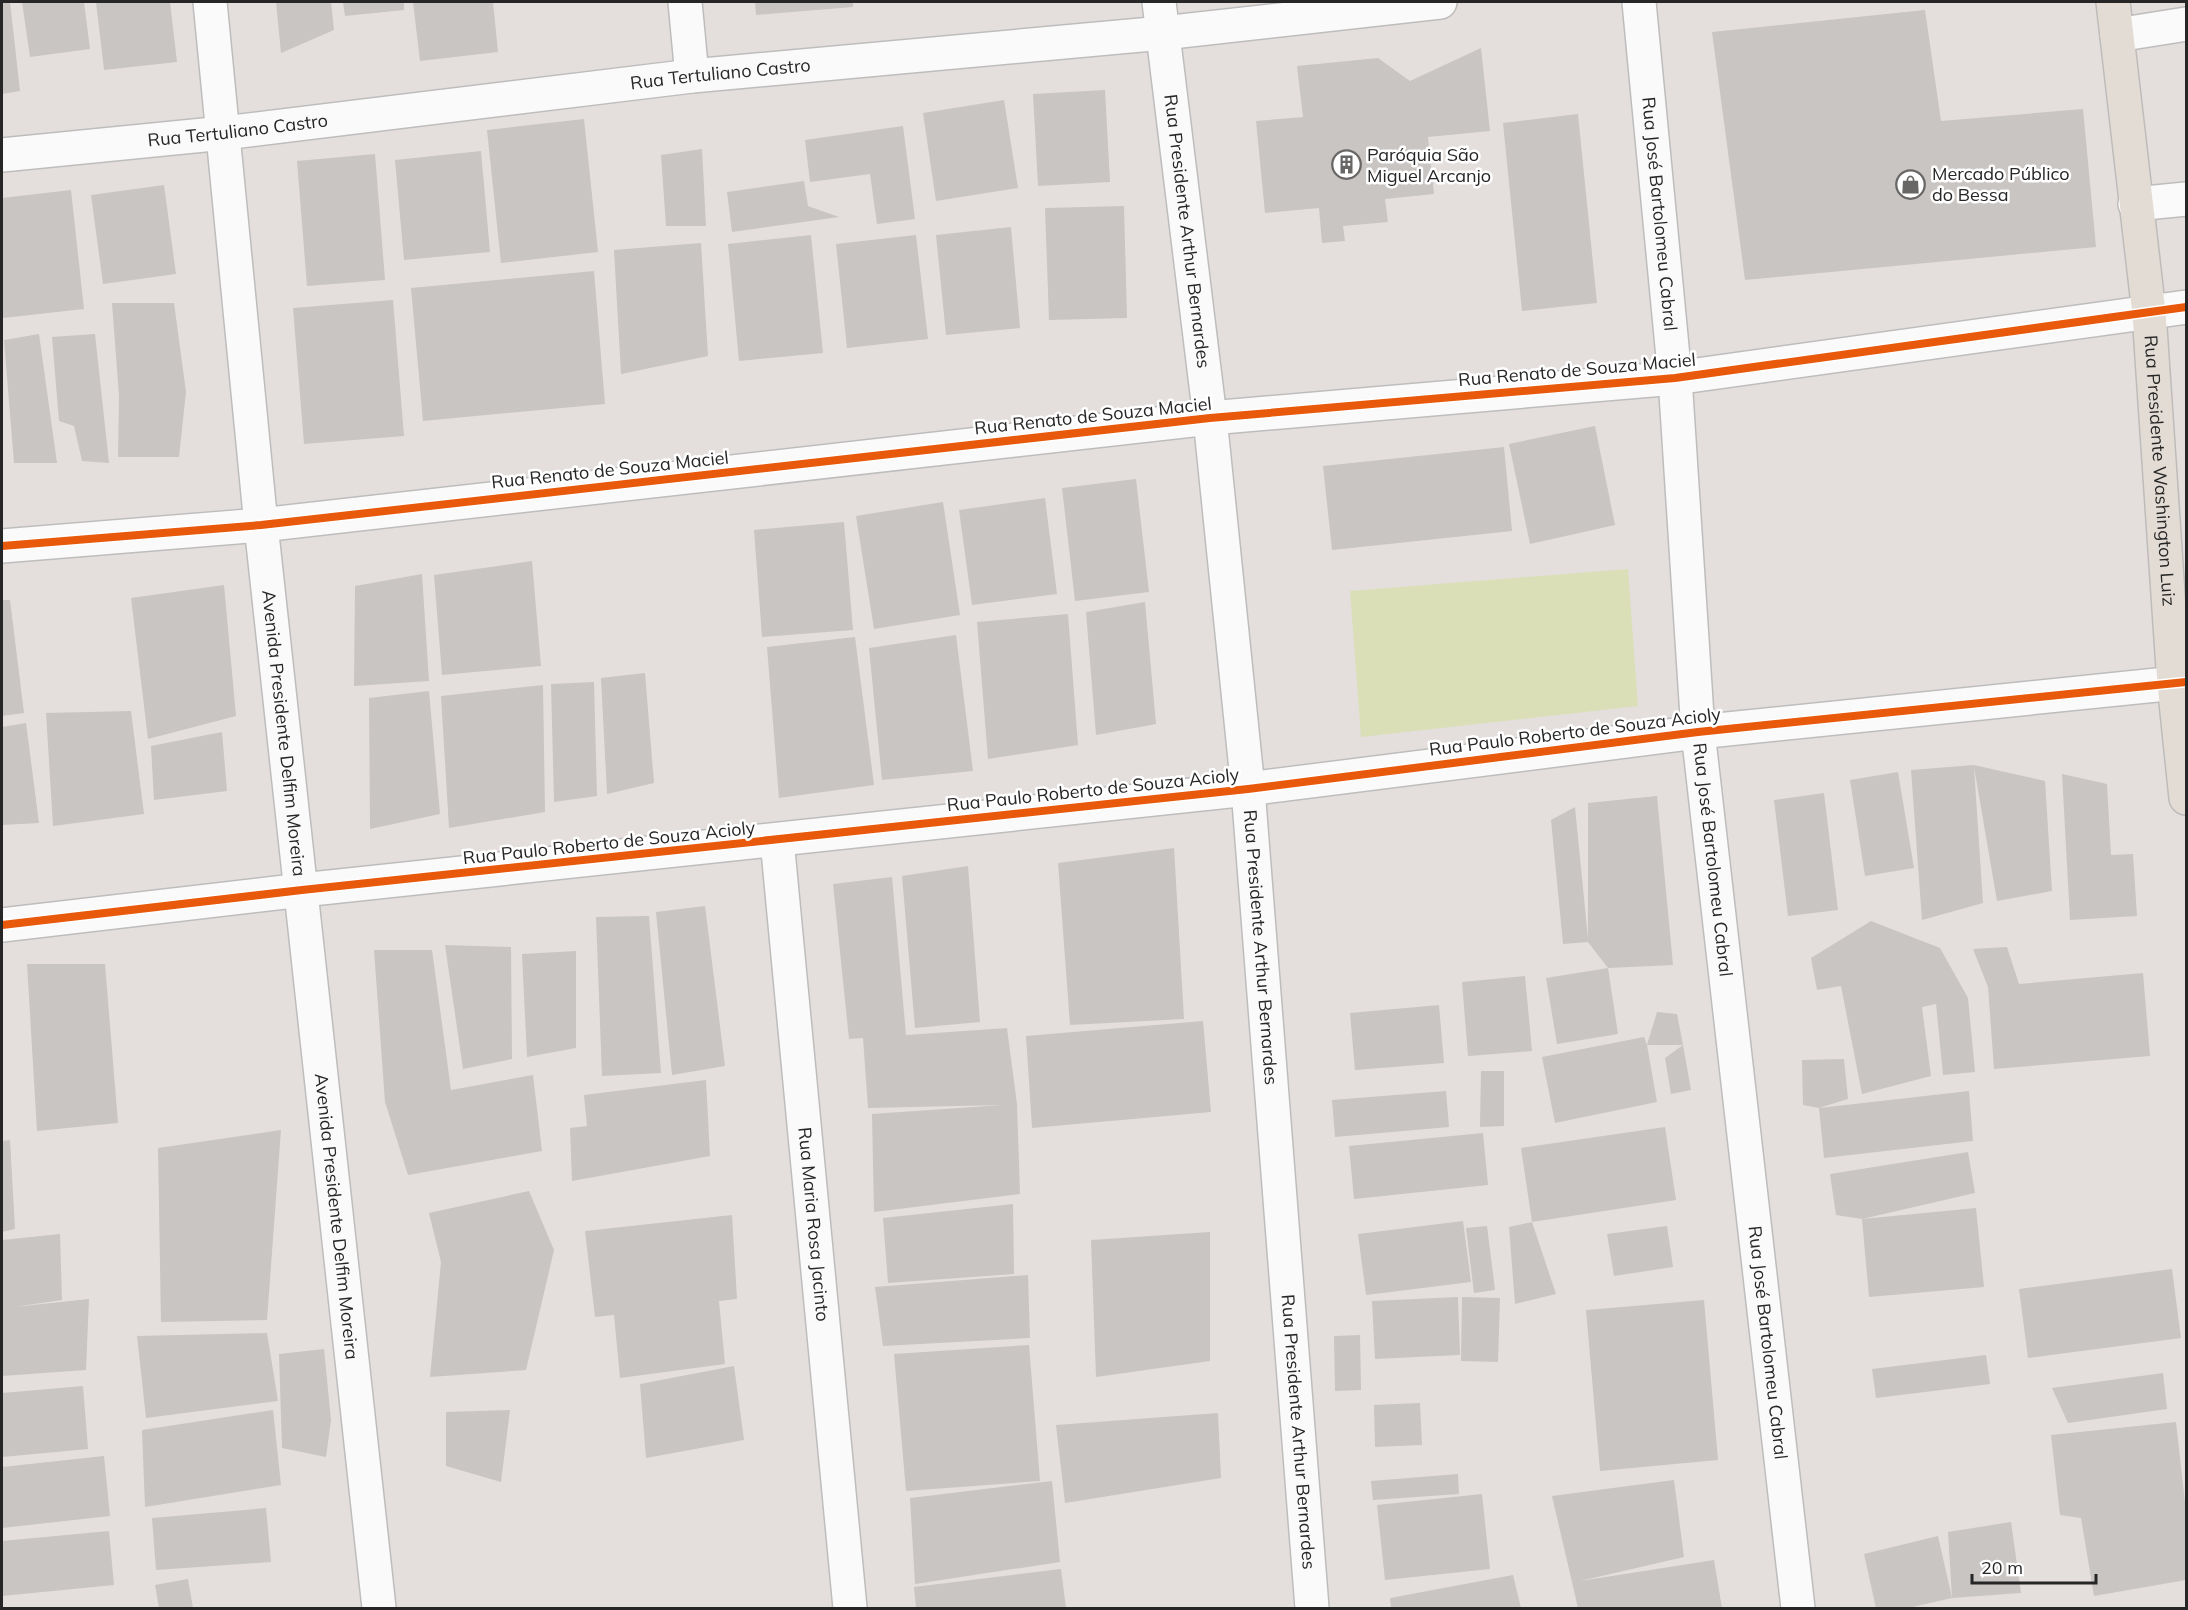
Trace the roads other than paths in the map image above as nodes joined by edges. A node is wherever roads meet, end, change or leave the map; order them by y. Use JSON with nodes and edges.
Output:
{"nodes":[{"id":1,"x":210,"y":2,"type":"edge"},
{"id":2,"x":684,"y":2,"type":"edge"},
{"id":3,"x":1440,"y":2,"type":"edge"},
{"id":4,"x":1639,"y":2,"type":"edge"},
{"id":5,"x":2113,"y":2,"type":"edge"},
{"id":6,"x":1161,"y":17,"type":"edge"},
{"id":7,"x":2187,"y":24,"type":"edge"},
{"id":8,"x":2117,"y":34,"type":"junction"},
{"id":9,"x":692,"y":76,"type":"junction"},
{"id":10,"x":224,"y":133,"type":"junction"},
{"id":11,"x":2,"y":155,"type":"edge"},
{"id":12,"x":2187,"y":199,"type":"edge"},
{"id":13,"x":2135,"y":204,"type":"junction"},
{"id":14,"x":2187,"y":307,"type":"edge"},
{"id":15,"x":2149,"y":313,"type":"junction"},
{"id":16,"x":1675,"y":378,"type":"junction"},
{"id":17,"x":1210,"y":418,"type":"junction"},
{"id":18,"x":261,"y":525,"type":"junction"},
{"id":19,"x":2,"y":546,"type":"edge"},
{"id":20,"x":2180,"y":683,"type":"edge"},
{"id":21,"x":1698,"y":732,"type":"junction"},
{"id":22,"x":1248,"y":789,"type":"junction"},
{"id":23,"x":2187,"y":798,"type":"edge"},
{"id":24,"x":777,"y":840,"type":"junction"},
{"id":25,"x":302,"y":890,"type":"junction"},
{"id":26,"x":2,"y":925,"type":"edge"},
{"id":27,"x":379,"y":1608,"type":"edge"},
{"id":28,"x":850,"y":1608,"type":"edge"},
{"id":29,"x":1312,"y":1608,"type":"edge"},
{"id":30,"x":1798,"y":1608,"type":"edge"}],
"edges":[{"from":1,"to":10,"type":"street","name":"Avenida Presidente Delfim Moreira"},
{"from":2,"to":9,"type":"street"},
{"from":3,"to":6,"type":"street","name":"Rua Tertuliano Castro"},
{"from":4,"to":16,"type":"street","name":"Rua José Bartolomeu Cabral"},
{"from":5,"to":8,"type":"main road","name":"Rua Presidente Washington Luiz"},
{"from":6,"to":9,"type":"street","name":"Rua Tertuliano Castro"},
{"from":6,"to":17,"type":"street","name":"Rua Presidente Arthur Bernardes"},
{"from":7,"to":8,"type":"street"},
{"from":8,"to":13,"type":"main road","name":"Rua Presidente Washington Luiz"},
{"from":9,"to":10,"type":"street","name":"Rua Tertuliano Castro"},
{"from":10,"to":11,"type":"street","name":"Rua Tertuliano Castro"},
{"from":10,"to":18,"type":"street","name":"Avenida Presidente Delfim Moreira"},
{"from":12,"to":13,"type":"street"},
{"from":13,"to":15,"type":"main road","name":"Rua Presidente Washington Luiz"},
{"from":14,"to":15,"type":"street","name":"Rua Renato de Souza Maciel"},
{"from":15,"to":16,"type":"street","name":"Rua Renato de Souza Maciel"},
{"from":15,"to":20,"type":"main road","name":"Rua Presidente Washington Luiz"},
{"from":16,"to":17,"type":"street","name":"Rua Renato de Souza Maciel"},
{"from":16,"to":21,"type":"street","name":"Rua José Bartolomeu Cabral"},
{"from":17,"to":18,"type":"street","name":"Rua Renato de Souza Maciel"},
{"from":17,"to":22,"type":"street","name":"Rua Presidente Arthur Bernardes"},
{"from":18,"to":19,"type":"street","name":"Rua Renato de Souza Maciel"},
{"from":18,"to":25,"type":"street","name":"Avenida Presidente Delfim Moreira"},
{"from":20,"to":21,"type":"street","name":"Rua Paulo Roberto de Souza Acioly"},
{"from":20,"to":23,"type":"main road","name":"Rua Presidente Washington Luiz"},
{"from":21,"to":22,"type":"street","name":"Rua Paulo Roberto de Souza Acioly"},
{"from":21,"to":30,"type":"street","name":"Rua José Bartolomeu Cabral"},
{"from":22,"to":24,"type":"street","name":"Rua Paulo Roberto de Souza Acioly"},
{"from":22,"to":29,"type":"street","name":"Rua Presidente Arthur Bernardes"},
{"from":24,"to":25,"type":"street","name":"Rua Paulo Roberto de Souza Acioly"},
{"from":24,"to":28,"type":"street","name":"Rua Maria Rosa Jacinto"},
{"from":25,"to":26,"type":"street","name":"Rua Paulo Roberto de Souza Acioly"},
{"from":25,"to":27,"type":"street","name":"Avenida Presidente Delfim Moreira"}]}
